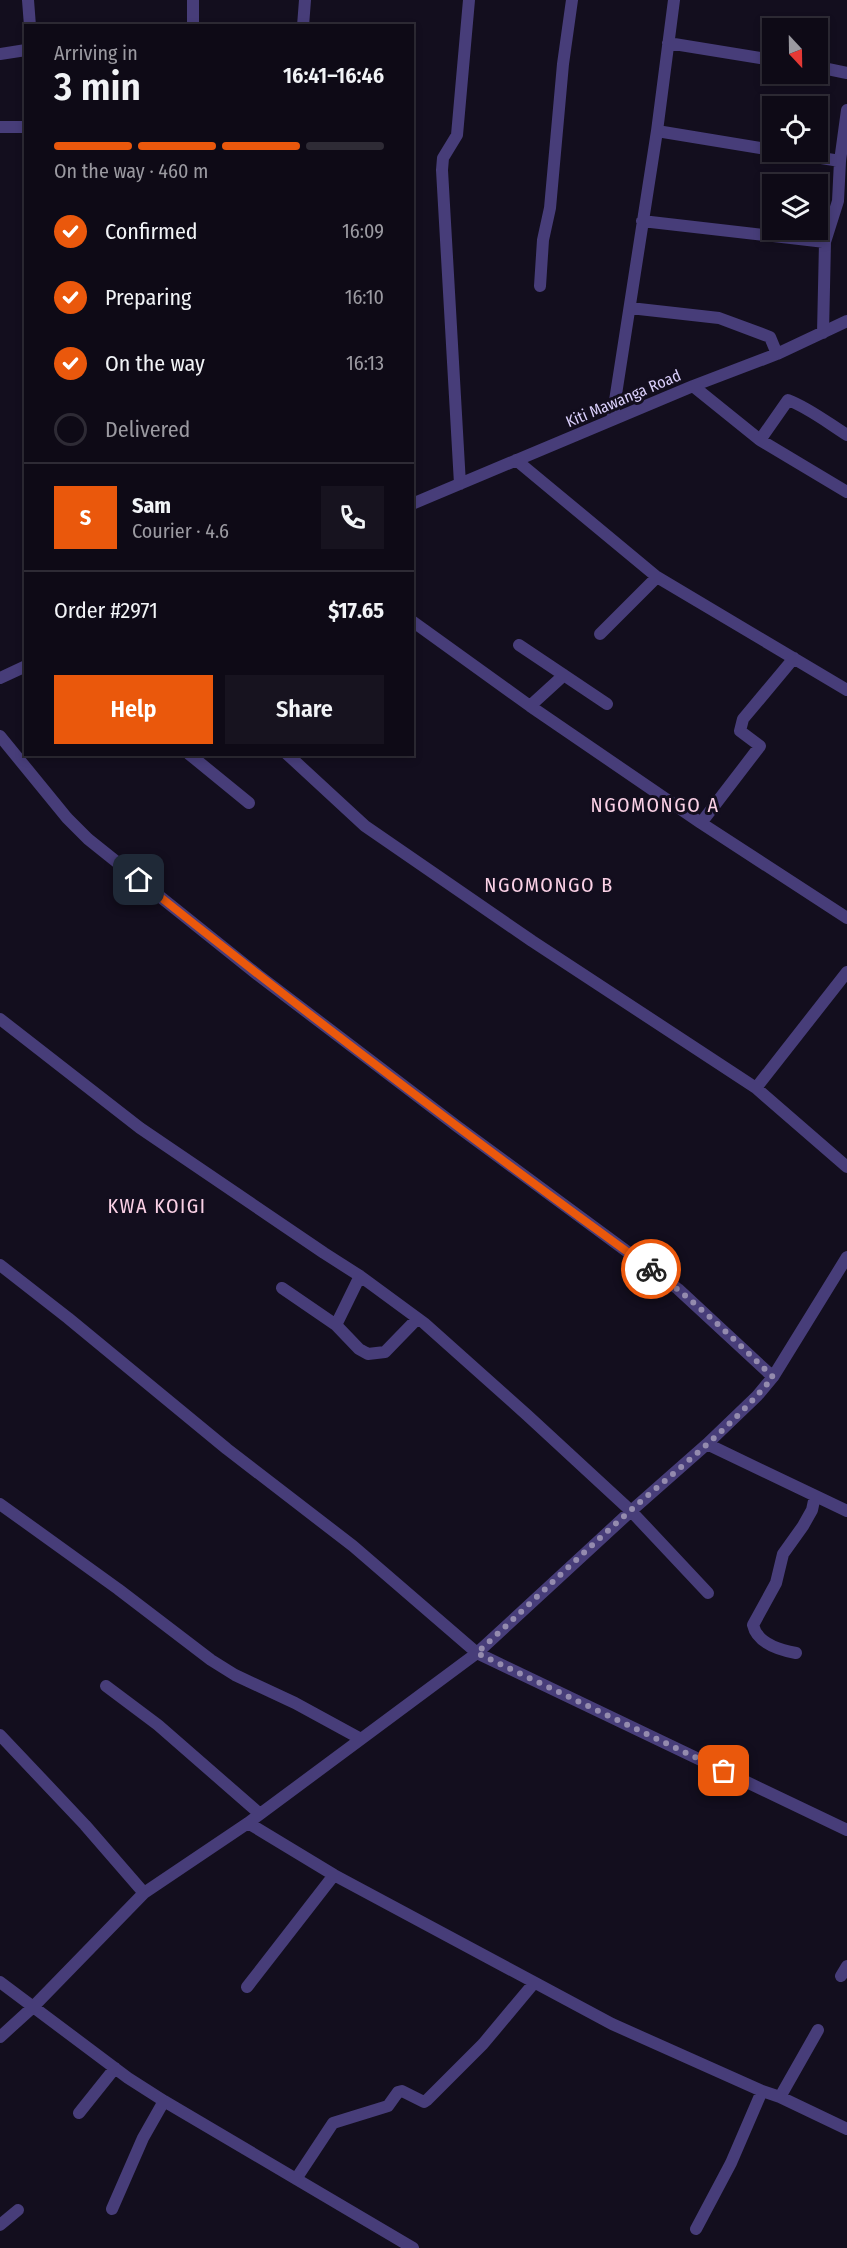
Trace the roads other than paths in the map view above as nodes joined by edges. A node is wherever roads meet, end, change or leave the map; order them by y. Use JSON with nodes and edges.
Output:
{"nodes":[{"id":1,"x":28,"y":0,"type":"edge"},
{"id":2,"x":193,"y":0,"type":"edge"},
{"id":3,"x":305,"y":0,"type":"edge"},
{"id":4,"x":469,"y":0,"type":"edge"},
{"id":5,"x":572,"y":0,"type":"edge"},
{"id":6,"x":674,"y":0,"type":"edge"},
{"id":7,"x":30,"y":24,"type":"edge"},
{"id":8,"x":193,"y":24,"type":"edge"},
{"id":9,"x":303,"y":24,"type":"edge"},
{"id":10,"x":668,"y":43,"type":"junction"},
{"id":11,"x":24,"y":50,"type":"edge"},
{"id":12,"x":0,"y":54,"type":"edge"},
{"id":13,"x":762,"y":58,"type":"edge"},
{"id":14,"x":828,"y":69,"type":"edge"},
{"id":15,"x":847,"y":73,"type":"edge"},
{"id":16,"x":847,"y":110,"type":"edge"},
{"id":17,"x":0,"y":127,"type":"edge"},
{"id":18,"x":24,"y":127,"type":"edge"},
{"id":19,"x":657,"y":131,"type":"junction"},
{"id":20,"x":762,"y":148,"type":"edge"},
{"id":21,"x":828,"y":158,"type":"edge"},
{"id":22,"x":840,"y":160,"type":"junction"},
{"id":23,"x":843,"y":201,"type":"edge"},
{"id":24,"x":642,"y":221,"type":"junction"},
{"id":25,"x":825,"y":243,"type":"junction"},
{"id":26,"x":540,"y":286,"type":"dead end"},
{"id":27,"x":630,"y":308,"type":"junction"},
{"id":28,"x":847,"y":321,"type":"edge"},
{"id":29,"x":824,"y":333,"type":"junction"},
{"id":30,"x":777,"y":354,"type":"junction"},
{"id":31,"x":693,"y":386,"type":"junction"},
{"id":32,"x":612,"y":420,"type":"junction"},
{"id":33,"x":847,"y":435,"type":"edge"},
{"id":34,"x":760,"y":440,"type":"junction"},
{"id":35,"x":516,"y":460,"type":"junction"},
{"id":36,"x":460,"y":484,"type":"junction"},
{"id":37,"x":847,"y":492,"type":"edge"},
{"id":38,"x":414,"y":503,"type":"edge"},
{"id":39,"x":657,"y":577,"type":"junction"},
{"id":40,"x":414,"y":622,"type":"edge"},
{"id":41,"x":600,"y":634,"type":"dead end"},
{"id":42,"x":519,"y":645,"type":"dead end"},
{"id":43,"x":794,"y":658,"type":"junction"},
{"id":44,"x":24,"y":667,"type":"edge"},
{"id":45,"x":564,"y":675,"type":"junction"},
{"id":46,"x":0,"y":678,"type":"edge"},
{"id":47,"x":847,"y":690,"type":"edge"},
{"id":48,"x":607,"y":704,"type":"dead end"},
{"id":49,"x":530,"y":706,"type":"junction"},
{"id":50,"x":0,"y":736,"type":"edge"},
{"id":51,"x":191,"y":756,"type":"edge"},
{"id":52,"x":289,"y":756,"type":"edge"},
{"id":53,"x":249,"y":803,"type":"dead end"},
{"id":54,"x":701,"y":823,"type":"junction"},
{"id":55,"x":847,"y":918,"type":"edge"},
{"id":56,"x":847,"y":972,"type":"edge"},
{"id":57,"x":0,"y":1019,"type":"edge"},
{"id":58,"x":756,"y":1088,"type":"junction"},
{"id":59,"x":847,"y":1167,"type":"edge"},
{"id":60,"x":847,"y":1257,"type":"edge"},
{"id":61,"x":0,"y":1265,"type":"edge"},
{"id":62,"x":360,"y":1276,"type":"junction"},
{"id":63,"x":282,"y":1288,"type":"dead end"},
{"id":64,"x":417,"y":1319,"type":"junction"},
{"id":65,"x":336,"y":1324,"type":"junction"},
{"id":66,"x":773,"y":1377,"type":"junction"},
{"id":67,"x":707,"y":1444,"type":"junction"},
{"id":68,"x":815,"y":1496,"type":"junction"},
{"id":69,"x":0,"y":1504,"type":"edge"},
{"id":70,"x":630,"y":1510,"type":"junction"},
{"id":71,"x":847,"y":1511,"type":"edge"},
{"id":72,"x":708,"y":1593,"type":"dead end"},
{"id":73,"x":477,"y":1653,"type":"junction"},
{"id":74,"x":796,"y":1653,"type":"dead end"},
{"id":75,"x":106,"y":1686,"type":"dead end"},
{"id":76,"x":0,"y":1735,"type":"edge"},
{"id":77,"x":361,"y":1738,"type":"junction"},
{"id":78,"x":260,"y":1814,"type":"junction"},
{"id":79,"x":248,"y":1823,"type":"junction"},
{"id":80,"x":847,"y":1830,"type":"edge"},
{"id":81,"x":334,"y":1875,"type":"junction"},
{"id":82,"x":144,"y":1893,"type":"junction"},
{"id":83,"x":0,"y":1982,"type":"edge"},
{"id":84,"x":534,"y":1983,"type":"junction"},
{"id":85,"x":247,"y":1987,"type":"dead end"},
{"id":86,"x":33,"y":2007,"type":"junction"},
{"id":87,"x":818,"y":2030,"type":"dead end"},
{"id":88,"x":0,"y":2037,"type":"edge"},
{"id":89,"x":115,"y":2068,"type":"junction"},
{"id":90,"x":762,"y":2091,"type":"junction"},
{"id":91,"x":780,"y":2097,"type":"junction"},
{"id":92,"x":164,"y":2101,"type":"junction"},
{"id":93,"x":79,"y":2113,"type":"dead end"},
{"id":94,"x":847,"y":2129,"type":"edge"},
{"id":95,"x":296,"y":2178,"type":"junction"},
{"id":96,"x":112,"y":2209,"type":"dead end"},
{"id":97,"x":18,"y":2210,"type":"dead end"},
{"id":98,"x":0,"y":2225,"type":"edge"},
{"id":99,"x":696,"y":2229,"type":"dead end"},
{"id":100,"x":413,"y":2248,"type":"edge"}],
"edges":[{"from":1,"to":7,"type":"street"},
{"from":2,"to":8,"type":"street"},
{"from":3,"to":9,"type":"street"},
{"from":4,"to":36,"type":"street"},
{"from":5,"to":26,"type":"street"},
{"from":6,"to":10,"type":"street"},
{"from":10,"to":13,"type":"street"},
{"from":10,"to":19,"type":"street"},
{"from":11,"to":12,"type":"street"},
{"from":14,"to":15,"type":"street"},
{"from":16,"to":22,"type":"street"},
{"from":17,"to":18,"type":"street"},
{"from":19,"to":20,"type":"street"},
{"from":19,"to":24,"type":"street"},
{"from":21,"to":22,"type":"street"},
{"from":22,"to":23,"type":"street"},
{"from":23,"to":25,"type":"street"},
{"from":24,"to":25,"type":"street"},
{"from":24,"to":27,"type":"street"},
{"from":25,"to":29,"type":"street"},
{"from":27,"to":30,"type":"street"},
{"from":27,"to":32,"type":"street"},
{"from":28,"to":29,"type":"street","name":"Kiti Mawanga Road"},
{"from":29,"to":30,"type":"street","name":"Kiti Mawanga Road"},
{"from":30,"to":31,"type":"street","name":"Kiti Mawanga Road"},
{"from":31,"to":32,"type":"street","name":"Kiti Mawanga Road"},
{"from":31,"to":34,"type":"street"},
{"from":32,"to":35,"type":"street","name":"Kiti Mawanga Road"},
{"from":33,"to":34,"type":"street"},
{"from":34,"to":37,"type":"street"},
{"from":35,"to":36,"type":"street","name":"Kiti Mawanga Road"},
{"from":35,"to":39,"type":"street"},
{"from":36,"to":38,"type":"street","name":"Kiti Mawanga Road"},
{"from":39,"to":41,"type":"street"},
{"from":39,"to":43,"type":"street"},
{"from":40,"to":49,"type":"street"},
{"from":42,"to":45,"type":"street"},
{"from":43,"to":47,"type":"street"},
{"from":43,"to":54,"type":"street"},
{"from":44,"to":46,"type":"street"},
{"from":45,"to":48,"type":"street"},
{"from":45,"to":49,"type":"street"},
{"from":49,"to":54,"type":"street"},
{"from":50,"to":66,"type":"street"},
{"from":51,"to":53,"type":"street"},
{"from":52,"to":58,"type":"street"},
{"from":54,"to":55,"type":"street"},
{"from":56,"to":58,"type":"street"},
{"from":57,"to":62,"type":"street"},
{"from":58,"to":59,"type":"street"},
{"from":60,"to":66,"type":"street"},
{"from":61,"to":73,"type":"street"},
{"from":62,"to":64,"type":"street"},
{"from":62,"to":65,"type":"street"},
{"from":63,"to":65,"type":"street"},
{"from":64,"to":65,"type":"street"},
{"from":64,"to":70,"type":"street"},
{"from":66,"to":67,"type":"street"},
{"from":67,"to":68,"type":"street"},
{"from":67,"to":70,"type":"street"},
{"from":68,"to":71,"type":"street"},
{"from":68,"to":74,"type":"street"},
{"from":69,"to":77,"type":"street"},
{"from":70,"to":72,"type":"street"},
{"from":70,"to":73,"type":"street"},
{"from":73,"to":77,"type":"street"},
{"from":73,"to":80,"type":"street"},
{"from":75,"to":78,"type":"street"},
{"from":76,"to":82,"type":"street"},
{"from":77,"to":78,"type":"street"},
{"from":78,"to":79,"type":"street"},
{"from":79,"to":81,"type":"street"},
{"from":79,"to":82,"type":"street"},
{"from":81,"to":84,"type":"street"},
{"from":81,"to":85,"type":"street"},
{"from":82,"to":86,"type":"street"},
{"from":83,"to":86,"type":"street"},
{"from":84,"to":90,"type":"street"},
{"from":84,"to":95,"type":"street"},
{"from":86,"to":88,"type":"street"},
{"from":86,"to":89,"type":"street"},
{"from":87,"to":91,"type":"street"},
{"from":89,"to":92,"type":"street"},
{"from":89,"to":93,"type":"street"},
{"from":90,"to":91,"type":"street"},
{"from":90,"to":99,"type":"street"},
{"from":91,"to":94,"type":"street"},
{"from":92,"to":95,"type":"street"},
{"from":92,"to":96,"type":"street"},
{"from":95,"to":100,"type":"street"},
{"from":97,"to":98,"type":"street"}]}
